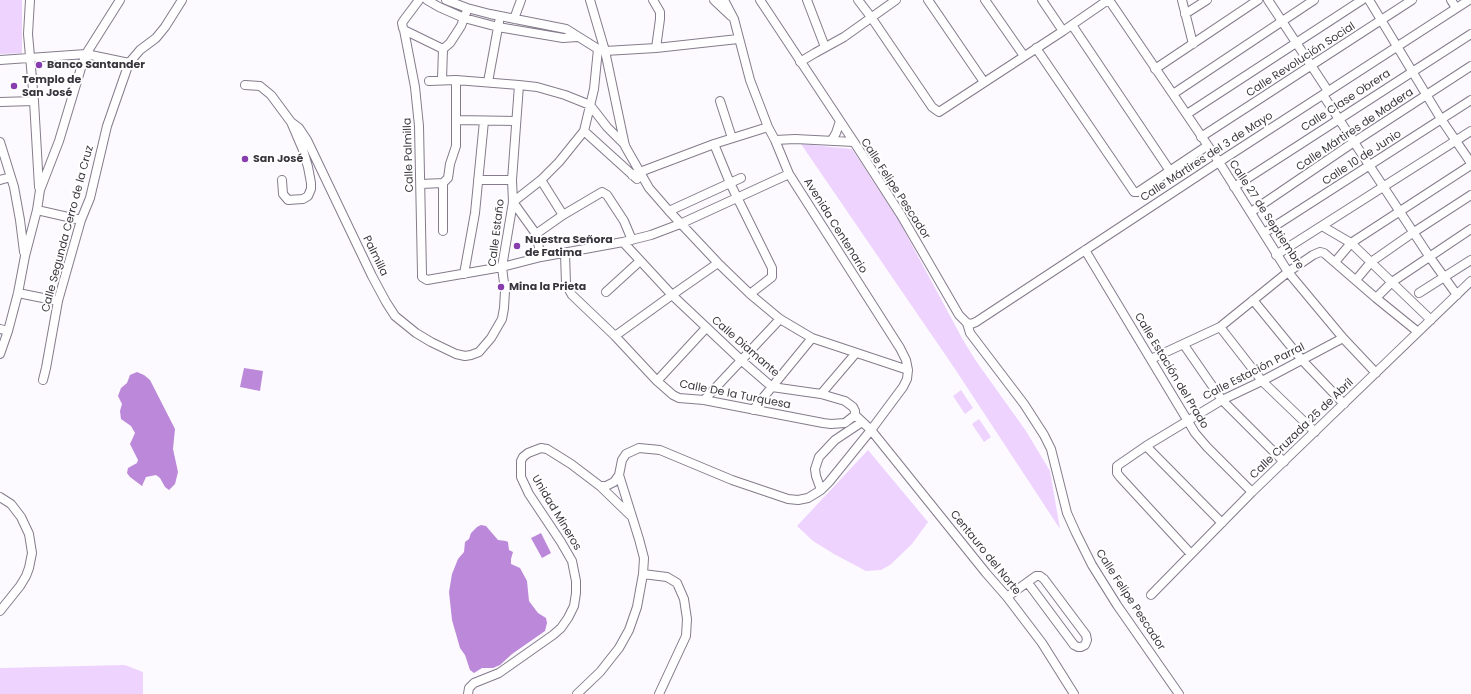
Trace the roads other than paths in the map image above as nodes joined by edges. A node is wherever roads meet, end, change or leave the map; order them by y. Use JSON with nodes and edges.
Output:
{"nodes":[{"id":1,"x":30,"y":0,"type":"edge"},
{"id":2,"x":120,"y":0,"type":"edge"},
{"id":3,"x":182,"y":0,"type":"edge"},
{"id":4,"x":418,"y":0,"type":"edge"},
{"id":5,"x":427,"y":0,"type":"edge"},
{"id":6,"x":446,"y":0,"type":"edge"},
{"id":7,"x":521,"y":0,"type":"edge"},
{"id":8,"x":590,"y":0,"type":"edge"},
{"id":9,"x":653,"y":0,"type":"edge"},
{"id":10,"x":714,"y":0,"type":"edge"},
{"id":11,"x":760,"y":0,"type":"edge"},
{"id":12,"x":807,"y":0,"type":"edge"},
{"id":13,"x":858,"y":0,"type":"edge"},
{"id":14,"x":896,"y":0,"type":"edge"},
{"id":15,"x":928,"y":0,"type":"edge"},
{"id":16,"x":985,"y":0,"type":"edge"},
{"id":17,"x":1042,"y":0,"type":"edge"},
{"id":18,"x":1108,"y":0,"type":"edge"},
{"id":19,"x":1182,"y":0,"type":"edge"},
{"id":20,"x":1208,"y":0,"type":"edge"},
{"id":21,"x":1258,"y":0,"type":"edge"},
{"id":22,"x":1268,"y":0,"type":"edge"},
{"id":23,"x":1314,"y":0,"type":"edge"},
{"id":24,"x":1362,"y":0,"type":"edge"},
{"id":25,"x":1369,"y":0,"type":"edge"},
{"id":26,"x":1412,"y":0,"type":"edge"},
{"id":27,"x":1451,"y":0,"type":"edge"},
{"id":28,"x":1469,"y":0,"type":"edge"},
{"id":29,"x":726,"y":3,"type":"edge"},
{"id":30,"x":467,"y":8,"type":"junction"},
{"id":31,"x":1456,"y":8,"type":"junction"},
{"id":32,"x":1186,"y":14,"type":"junction"},
{"id":33,"x":500,"y":17,"type":"junction"},
{"id":34,"x":871,"y":17,"type":"junction"},
{"id":35,"x":464,"y":18,"type":"junction"},
{"id":36,"x":514,"y":19,"type":"junction"},
{"id":37,"x":1282,"y":20,"type":"junction"},
{"id":38,"x":1382,"y":21,"type":"junction"},
{"id":39,"x":535,"y":23,"type":"junction"},
{"id":40,"x":1072,"y":25,"type":"junction"},
{"id":41,"x":498,"y":27,"type":"junction"},
{"id":42,"x":404,"y":29,"type":"junction"},
{"id":43,"x":1063,"y":31,"type":"junction"},
{"id":44,"x":533,"y":32,"type":"junction"},
{"id":45,"x":1471,"y":34,"type":"edge"},
{"id":46,"x":577,"y":37,"type":"junction"},
{"id":47,"x":738,"y":38,"type":"junction"},
{"id":48,"x":1297,"y":43,"type":"junction"},
{"id":49,"x":1193,"y":44,"type":"junction"},
{"id":50,"x":825,"y":47,"type":"junction"},
{"id":51,"x":1397,"y":47,"type":"junction"},
{"id":52,"x":656,"y":48,"type":"junction"},
{"id":53,"x":1036,"y":48,"type":"junction"},
{"id":54,"x":443,"y":49,"type":"junction"},
{"id":55,"x":602,"y":50,"type":"junction"},
{"id":56,"x":86,"y":54,"type":"junction"},
{"id":57,"x":1024,"y":56,"type":"junction"},
{"id":58,"x":30,"y":58,"type":"junction"},
{"id":59,"x":0,"y":60,"type":"edge"},
{"id":60,"x":800,"y":62,"type":"junction"},
{"id":61,"x":129,"y":63,"type":"junction"},
{"id":62,"x":1312,"y":66,"type":"junction"},
{"id":63,"x":1471,"y":66,"type":"edge"},
{"id":64,"x":1155,"y":69,"type":"junction"},
{"id":65,"x":1412,"y":72,"type":"junction"},
{"id":66,"x":442,"y":80,"type":"junction"},
{"id":67,"x":456,"y":80,"type":"junction"},
{"id":68,"x":429,"y":81,"type":"dead end"},
{"id":69,"x":488,"y":82,"type":"junction"},
{"id":70,"x":984,"y":82,"type":"junction"},
{"id":71,"x":244,"y":85,"type":"dead end"},
{"id":72,"x":518,"y":85,"type":"junction"},
{"id":73,"x":1325,"y":93,"type":"junction"},
{"id":74,"x":1173,"y":94,"type":"junction"},
{"id":75,"x":1426,"y":96,"type":"junction"},
{"id":76,"x":1471,"y":100,"type":"edge"},
{"id":77,"x":34,"y":101,"type":"junction"},
{"id":78,"x":720,"y":101,"type":"dead end"},
{"id":79,"x":0,"y":102,"type":"edge"},
{"id":80,"x":590,"y":105,"type":"junction"},
{"id":81,"x":1187,"y":114,"type":"junction"},
{"id":82,"x":1339,"y":118,"type":"junction"},
{"id":83,"x":1441,"y":119,"type":"junction"},
{"id":84,"x":457,"y":120,"type":"junction"},
{"id":85,"x":484,"y":121,"type":"junction"},
{"id":86,"x":516,"y":121,"type":"junction"},
{"id":87,"x":840,"y":121,"type":"junction"},
{"id":88,"x":290,"y":122,"type":"junction"},
{"id":89,"x":768,"y":127,"type":"junction"},
{"id":90,"x":584,"y":131,"type":"junction"},
{"id":91,"x":1471,"y":131,"type":"edge"},
{"id":92,"x":1201,"y":137,"type":"junction"},
{"id":93,"x":732,"y":138,"type":"junction"},
{"id":94,"x":775,"y":140,"type":"junction"},
{"id":95,"x":832,"y":140,"type":"junction"},
{"id":96,"x":1456,"y":141,"type":"junction"},
{"id":97,"x":0,"y":142,"type":"edge"},
{"id":98,"x":854,"y":142,"type":"junction"},
{"id":99,"x":1354,"y":142,"type":"junction"},
{"id":100,"x":714,"y":144,"type":"junction"},
{"id":101,"x":625,"y":146,"type":"junction"},
{"id":102,"x":1208,"y":146,"type":"junction"},
{"id":103,"x":2,"y":159,"type":"edge"},
{"id":104,"x":1219,"y":162,"type":"junction"},
{"id":105,"x":1471,"y":164,"type":"edge"},
{"id":106,"x":1370,"y":165,"type":"junction"},
{"id":107,"x":1170,"y":171,"type":"junction"},
{"id":108,"x":636,"y":174,"type":"junction"},
{"id":109,"x":789,"y":174,"type":"junction"},
{"id":110,"x":11,"y":177,"type":"junction"},
{"id":111,"x":741,"y":178,"type":"dead end"},
{"id":112,"x":0,"y":180,"type":"edge"},
{"id":113,"x":282,"y":180,"type":"dead end"},
{"id":114,"x":478,"y":180,"type":"junction"},
{"id":115,"x":512,"y":180,"type":"junction"},
{"id":116,"x":541,"y":180,"type":"junction"},
{"id":117,"x":445,"y":181,"type":"junction"},
{"id":118,"x":730,"y":183,"type":"junction"},
{"id":119,"x":421,"y":184,"type":"junction"},
{"id":120,"x":1234,"y":187,"type":"junction"},
{"id":121,"x":1385,"y":187,"type":"junction"},
{"id":122,"x":40,"y":190,"type":"junction"},
{"id":123,"x":1471,"y":195,"type":"edge"},
{"id":124,"x":738,"y":197,"type":"junction"},
{"id":125,"x":513,"y":202,"type":"junction"},
{"id":126,"x":37,"y":210,"type":"junction"},
{"id":127,"x":669,"y":211,"type":"junction"},
{"id":128,"x":1400,"y":211,"type":"junction"},
{"id":129,"x":1251,"y":212,"type":"junction"},
{"id":130,"x":563,"y":215,"type":"junction"},
{"id":131,"x":81,"y":220,"type":"junction"},
{"id":132,"x":680,"y":224,"type":"junction"},
{"id":133,"x":1322,"y":226,"type":"junction"},
{"id":134,"x":1471,"y":229,"type":"edge"},
{"id":135,"x":443,"y":231,"type":"dead end"},
{"id":136,"x":1414,"y":232,"type":"junction"},
{"id":137,"x":1264,"y":233,"type":"junction"},
{"id":138,"x":536,"y":234,"type":"junction"},
{"id":139,"x":632,"y":240,"type":"junction"},
{"id":140,"x":623,"y":242,"type":"junction"},
{"id":141,"x":1351,"y":243,"type":"junction"},
{"id":142,"x":1085,"y":250,"type":"junction"},
{"id":143,"x":566,"y":253,"type":"junction"},
{"id":144,"x":1276,"y":255,"type":"junction"},
{"id":145,"x":25,"y":256,"type":"junction"},
{"id":146,"x":1429,"y":256,"type":"junction"},
{"id":147,"x":541,"y":257,"type":"junction"},
{"id":148,"x":1471,"y":260,"type":"edge"},
{"id":149,"x":640,"y":261,"type":"junction"},
{"id":150,"x":1335,"y":262,"type":"junction"},
{"id":151,"x":1371,"y":262,"type":"junction"},
{"id":152,"x":718,"y":263,"type":"junction"},
{"id":153,"x":502,"y":267,"type":"junction"},
{"id":154,"x":1288,"y":272,"type":"junction"},
{"id":155,"x":464,"y":274,"type":"junction"},
{"id":156,"x":1444,"y":278,"type":"junction"},
{"id":157,"x":1356,"y":280,"type":"junction"},
{"id":158,"x":1471,"y":281,"type":"edge"},
{"id":159,"x":1392,"y":282,"type":"junction"},
{"id":160,"x":606,"y":292,"type":"dead end"},
{"id":161,"x":18,"y":293,"type":"junction"},
{"id":162,"x":1419,"y":293,"type":"dead end"},
{"id":163,"x":750,"y":294,"type":"junction"},
{"id":164,"x":672,"y":295,"type":"junction"},
{"id":165,"x":1457,"y":296,"type":"junction"},
{"id":166,"x":1376,"y":298,"type":"junction"},
{"id":167,"x":1252,"y":300,"type":"junction"},
{"id":168,"x":58,"y":301,"type":"junction"},
{"id":169,"x":780,"y":319,"type":"junction"},
{"id":170,"x":1431,"y":320,"type":"junction"},
{"id":171,"x":967,"y":323,"type":"junction"},
{"id":172,"x":1220,"y":327,"type":"junction"},
{"id":173,"x":706,"y":328,"type":"junction"},
{"id":174,"x":4,"y":330,"type":"edge"},
{"id":175,"x":1418,"y":332,"type":"junction"},
{"id":176,"x":615,"y":336,"type":"junction"},
{"id":177,"x":812,"y":338,"type":"junction"},
{"id":178,"x":1343,"y":338,"type":"junction"},
{"id":179,"x":1184,"y":345,"type":"junction"},
{"id":180,"x":479,"y":352,"type":"joint"},
{"id":181,"x":856,"y":353,"type":"junction"},
{"id":182,"x":0,"y":354,"type":"edge"},
{"id":183,"x":1151,"y":359,"type":"junction"},
{"id":184,"x":1302,"y":360,"type":"junction"},
{"id":185,"x":742,"y":362,"type":"junction"},
{"id":186,"x":908,"y":370,"type":"junction"},
{"id":187,"x":1376,"y":373,"type":"junction"},
{"id":188,"x":43,"y":380,"type":"dead end"},
{"id":189,"x":657,"y":381,"type":"junction"},
{"id":190,"x":1262,"y":381,"type":"junction"},
{"id":191,"x":772,"y":387,"type":"junction"},
{"id":192,"x":821,"y":394,"type":"junction"},
{"id":193,"x":704,"y":400,"type":"junction"},
{"id":194,"x":1222,"y":400,"type":"junction"},
{"id":195,"x":1344,"y":404,"type":"junction"},
{"id":196,"x":753,"y":410,"type":"junction"},
{"id":197,"x":855,"y":415,"type":"junction"},
{"id":198,"x":1187,"y":420,"type":"junction"},
{"id":199,"x":862,"y":422,"type":"junction"},
{"id":200,"x":871,"y":430,"type":"junction"},
{"id":201,"x":1315,"y":432,"type":"junction"},
{"id":202,"x":1146,"y":446,"type":"junction"},
{"id":203,"x":1284,"y":462,"type":"junction"},
{"id":204,"x":618,"y":474,"type":"junction"},
{"id":205,"x":600,"y":486,"type":"junction"},
{"id":206,"x":821,"y":490,"type":"junction"},
{"id":207,"x":1252,"y":492,"type":"junction"},
{"id":208,"x":0,"y":497,"type":"edge"},
{"id":209,"x":631,"y":516,"type":"junction"},
{"id":210,"x":1222,"y":523,"type":"junction"},
{"id":211,"x":1191,"y":554,"type":"junction"},
{"id":212,"x":643,"y":574,"type":"junction"},
{"id":213,"x":1028,"y":583,"type":"junction"},
{"id":214,"x":1007,"y":596,"type":"junction"},
{"id":215,"x":1151,"y":596,"type":"dead end"},
{"id":216,"x":0,"y":611,"type":"edge"},
{"id":217,"x":468,"y":694,"type":"edge"},
{"id":218,"x":577,"y":694,"type":"edge"},
{"id":219,"x":659,"y":694,"type":"edge"},
{"id":220,"x":1074,"y":694,"type":"edge"},
{"id":221,"x":1179,"y":694,"type":"edge"}],
"edges":[{"from":1,"to":58,"type":"street"},
{"from":2,"to":56,"type":"street"},
{"from":3,"to":61,"type":"street"},
{"from":4,"to":42,"type":"street"},
{"from":5,"to":35,"type":"street"},
{"from":6,"to":30,"type":"street"},
{"from":7,"to":36,"type":"street"},
{"from":8,"to":55,"type":"street"},
{"from":9,"to":52,"type":"street"},
{"from":10,"to":29,"type":"street","name":"Avenida Centenario"},
{"from":11,"to":60,"type":"street"},
{"from":12,"to":50,"type":"street"},
{"from":13,"to":34,"type":"street"},
{"from":14,"to":34,"type":"street"},
{"from":15,"to":70,"type":"street"},
{"from":16,"to":57,"type":"street"},
{"from":17,"to":43,"type":"street"},
{"from":18,"to":40,"type":"street"},
{"from":18,"to":64,"type":"street","name":"Calle 27 de Septiembre"},
{"from":19,"to":32,"type":"street"},
{"from":20,"to":32,"type":"street"},
{"from":21,"to":49,"type":"street"},
{"from":22,"to":37,"type":"street"},
{"from":23,"to":37,"type":"street"},
{"from":24,"to":48,"type":"street"},
{"from":25,"to":38,"type":"street"},
{"from":26,"to":38,"type":"street","name":"Calle Revolución Social"},
{"from":27,"to":31,"type":"street"},
{"from":28,"to":31,"type":"street","name":"Calle Mártires del 3 de Mayo"},
{"from":29,"to":47,"type":"street","name":"Avenida Centenario"},
{"from":30,"to":33,"type":"street"},
{"from":30,"to":35,"type":"street"},
{"from":31,"to":51,"type":"street","name":"Calle Mártires del 3 de Mayo"},
{"from":32,"to":49,"type":"street"},
{"from":33,"to":36,"type":"street"},
{"from":33,"to":41,"type":"street"},
{"from":34,"to":50,"type":"street"},
{"from":34,"to":70,"type":"street"},
{"from":35,"to":41,"type":"street"},
{"from":35,"to":54,"type":"street"},
{"from":36,"to":39,"type":"street"},
{"from":37,"to":48,"type":"street"},
{"from":37,"to":74,"type":"street"},
{"from":38,"to":51,"type":"street"},
{"from":38,"to":62,"type":"street","name":"Calle Revolución Social"},
{"from":39,"to":44,"type":"street"},
{"from":39,"to":46,"type":"street"},
{"from":40,"to":43,"type":"street"},
{"from":40,"to":107,"type":"street"},
{"from":41,"to":44,"type":"street"},
{"from":41,"to":69,"type":"street"},
{"from":42,"to":54,"type":"street"},
{"from":42,"to":119,"type":"street","name":"Calle Palmilla"},
{"from":43,"to":53,"type":"street"},
{"from":44,"to":46,"type":"street"},
{"from":45,"to":65,"type":"street","name":"Calle Clase Obrera"},
{"from":46,"to":55,"type":"street"},
{"from":47,"to":52,"type":"street"},
{"from":47,"to":89,"type":"street","name":"Avenida Centenario"},
{"from":48,"to":62,"type":"street"},
{"from":48,"to":81,"type":"street"},
{"from":49,"to":64,"type":"street"},
{"from":50,"to":60,"type":"street"},
{"from":51,"to":65,"type":"street"},
{"from":51,"to":73,"type":"street","name":"Calle Mártires del 3 de Mayo"},
{"from":52,"to":55,"type":"street"},
{"from":53,"to":57,"type":"street"},
{"from":53,"to":107,"type":"street"},
{"from":54,"to":66,"type":"street"},
{"from":55,"to":80,"type":"street"},
{"from":55,"to":101,"type":"street"},
{"from":56,"to":58,"type":"street"},
{"from":56,"to":61,"type":"street"},
{"from":56,"to":122,"type":"street"},
{"from":57,"to":70,"type":"street"},
{"from":58,"to":59,"type":"street"},
{"from":58,"to":77,"type":"street"},
{"from":60,"to":87,"type":"street"},
{"from":61,"to":131,"type":"street","name":"Calle Segunda Cerro de la Cruz"},
{"from":62,"to":73,"type":"street"},
{"from":62,"to":92,"type":"street","name":"Calle Revolución Social"},
{"from":63,"to":75,"type":"street","name":"Calle Mártires de Madera"},
{"from":64,"to":74,"type":"street","name":"Calle 27 de Septiembre"},
{"from":65,"to":75,"type":"street"},
{"from":65,"to":82,"type":"street","name":"Calle Clase Obrera"},
{"from":66,"to":67,"type":"street"},
{"from":66,"to":68,"type":"street"},
{"from":67,"to":69,"type":"street"},
{"from":67,"to":84,"type":"street"},
{"from":69,"to":72,"type":"street"},
{"from":71,"to":88,"type":"street"},
{"from":72,"to":80,"type":"street"},
{"from":72,"to":86,"type":"street","name":"Calle Estaño"},
{"from":73,"to":82,"type":"street"},
{"from":73,"to":104,"type":"street","name":"Calle Mártires del 3 de Mayo"},
{"from":74,"to":81,"type":"street","name":"Calle 27 de Septiembre"},
{"from":75,"to":83,"type":"street"},
{"from":75,"to":99,"type":"street","name":"Calle Mártires de Madera"},
{"from":76,"to":83,"type":"street","name":"Calle 10 de Junio"},
{"from":77,"to":79,"type":"street"},
{"from":77,"to":122,"type":"street"},
{"from":78,"to":93,"type":"street"},
{"from":80,"to":90,"type":"street"},
{"from":80,"to":101,"type":"street"},
{"from":81,"to":92,"type":"street","name":"Calle 27 de Septiembre"},
{"from":82,"to":99,"type":"street"},
{"from":82,"to":120,"type":"street","name":"Calle Clase Obrera"},
{"from":83,"to":96,"type":"street"},
{"from":83,"to":106,"type":"street","name":"Calle 10 de Junio"},
{"from":84,"to":85,"type":"street"},
{"from":84,"to":117,"type":"street"},
{"from":85,"to":86,"type":"street"},
{"from":85,"to":114,"type":"street"},
{"from":86,"to":115,"type":"street","name":"Calle Estaño"},
{"from":87,"to":95,"type":"street"},
{"from":87,"to":98,"type":"street"},
{"from":88,"to":113,"type":"street"},
{"from":88,"to":180,"type":"street","name":"Palmilla"},
{"from":89,"to":93,"type":"street"},
{"from":89,"to":94,"type":"street","name":"Avenida Centenario"},
{"from":90,"to":108,"type":"street"},
{"from":90,"to":116,"type":"street"},
{"from":91,"to":96,"type":"street"},
{"from":92,"to":102,"type":"street","name":"Calle 27 de Septiembre"},
{"from":93,"to":100,"type":"street"},
{"from":94,"to":95,"type":"street","name":"Calle Felipe Pescador"},
{"from":94,"to":109,"type":"street","name":"Avenida Centenario"},
{"from":95,"to":98,"type":"street","name":"Calle Felipe Pescador"},
{"from":96,"to":105,"type":"street"},
{"from":96,"to":121,"type":"street"},
{"from":97,"to":103,"type":"street"},
{"from":98,"to":171,"type":"street","name":"Calle Felipe Pescador"},
{"from":99,"to":106,"type":"street"},
{"from":99,"to":129,"type":"street","name":"Calle Mártires de Madera"},
{"from":100,"to":108,"type":"street"},
{"from":100,"to":118,"type":"street"},
{"from":101,"to":108,"type":"street"},
{"from":102,"to":104,"type":"street","name":"Calle 27 de Septiembre"},
{"from":102,"to":107,"type":"street"},
{"from":103,"to":110,"type":"street"},
{"from":104,"to":120,"type":"street","name":"Calle 27 de Septiembre"},
{"from":104,"to":142,"type":"street","name":"Calle Mártires del 3 de Mayo"},
{"from":105,"to":128,"type":"street"},
{"from":106,"to":121,"type":"street"},
{"from":106,"to":137,"type":"street","name":"Calle 10 de Junio"},
{"from":108,"to":127,"type":"street"},
{"from":109,"to":124,"type":"street"},
{"from":109,"to":186,"type":"street","name":"Avenida Centenario"},
{"from":110,"to":112,"type":"street"},
{"from":110,"to":145,"type":"street"},
{"from":111,"to":118,"type":"street"},
{"from":114,"to":115,"type":"street"},
{"from":114,"to":155,"type":"street"},
{"from":115,"to":125,"type":"street","name":"Calle Estaño"},
{"from":116,"to":125,"type":"street"},
{"from":116,"to":130,"type":"street"},
{"from":117,"to":119,"type":"street"},
{"from":117,"to":135,"type":"street"},
{"from":118,"to":124,"type":"street"},
{"from":118,"to":127,"type":"street"},
{"from":119,"to":155,"type":"street","name":"Calle Palmilla"},
{"from":120,"to":129,"type":"street","name":"Calle 27 de Septiembre"},
{"from":121,"to":128,"type":"street"},
{"from":121,"to":133,"type":"street"},
{"from":122,"to":126,"type":"street"},
{"from":123,"to":136,"type":"street"},
{"from":124,"to":132,"type":"street"},
{"from":124,"to":163,"type":"street"},
{"from":125,"to":138,"type":"street"},
{"from":125,"to":153,"type":"street","name":"Calle Estaño"},
{"from":126,"to":131,"type":"street"},
{"from":126,"to":145,"type":"street"},
{"from":127,"to":132,"type":"street"},
{"from":128,"to":136,"type":"street"},
{"from":128,"to":141,"type":"street"},
{"from":129,"to":137,"type":"street","name":"Calle 27 de Septiembre"},
{"from":130,"to":138,"type":"street"},
{"from":130,"to":139,"type":"street"},
{"from":131,"to":168,"type":"street","name":"Calle Segunda Cerro de la Cruz"},
{"from":132,"to":139,"type":"street"},
{"from":132,"to":152,"type":"street"},
{"from":133,"to":141,"type":"street"},
{"from":133,"to":144,"type":"street"},
{"from":134,"to":146,"type":"street"},
{"from":136,"to":146,"type":"street"},
{"from":136,"to":151,"type":"street"},
{"from":137,"to":144,"type":"street","name":"Calle 27 de Septiembre"},
{"from":138,"to":147,"type":"street"},
{"from":139,"to":140,"type":"street"},
{"from":140,"to":143,"type":"street"},
{"from":140,"to":149,"type":"street","name":"Calle Diamante"},
{"from":141,"to":150,"type":"street"},
{"from":141,"to":151,"type":"street"},
{"from":142,"to":171,"type":"street","name":"Calle Mártires del 3 de Mayo"},
{"from":142,"to":183,"type":"street","name":"Calle Estación del Prado"},
{"from":143,"to":147,"type":"street"},
{"from":143,"to":176,"type":"street","name":"Calle De la Turquesa"},
{"from":144,"to":154,"type":"street","name":"Calle 27 de Septiembre"},
{"from":145,"to":161,"type":"street"},
{"from":146,"to":156,"type":"street"},
{"from":146,"to":159,"type":"street"},
{"from":147,"to":153,"type":"street"},
{"from":148,"to":156,"type":"street"},
{"from":149,"to":160,"type":"street"},
{"from":149,"to":164,"type":"street","name":"Calle Diamante"},
{"from":150,"to":154,"type":"street"},
{"from":150,"to":157,"type":"street"},
{"from":151,"to":157,"type":"street"},
{"from":151,"to":159,"type":"street"},
{"from":152,"to":163,"type":"street"},
{"from":152,"to":164,"type":"street"},
{"from":153,"to":155,"type":"street"},
{"from":153,"to":180,"type":"street","name":"Calle Estaño"},
{"from":154,"to":167,"type":"street"},
{"from":154,"to":178,"type":"street","name":"Calle 27 de Septiembre"},
{"from":156,"to":162,"type":"street"},
{"from":156,"to":165,"type":"street"},
{"from":157,"to":166,"type":"street"},
{"from":158,"to":165,"type":"street","name":"Calle Cruzada 25 de Abril"},
{"from":159,"to":166,"type":"street"},
{"from":159,"to":170,"type":"street"},
{"from":161,"to":168,"type":"street"},
{"from":161,"to":174,"type":"street"},
{"from":163,"to":169,"type":"street"},
{"from":164,"to":173,"type":"street","name":"Calle Diamante"},
{"from":164,"to":176,"type":"street"},
{"from":165,"to":170,"type":"street","name":"Calle Cruzada 25 de Abril"},
{"from":166,"to":175,"type":"street"},
{"from":167,"to":172,"type":"street"},
{"from":167,"to":184,"type":"street"},
{"from":168,"to":188,"type":"street","name":"Calle Segunda Cerro de la Cruz"},
{"from":169,"to":177,"type":"street"},
{"from":169,"to":185,"type":"street"},
{"from":170,"to":175,"type":"street","name":"Calle Cruzada 25 de Abril"},
{"from":171,"to":221,"type":"street","name":"Calle Felipe Pescador"},
{"from":172,"to":179,"type":"street"},
{"from":172,"to":190,"type":"street"},
{"from":173,"to":185,"type":"street","name":"Calle Diamante"},
{"from":173,"to":189,"type":"street"},
{"from":174,"to":182,"type":"street"},
{"from":175,"to":187,"type":"street","name":"Calle Cruzada 25 de Abril"},
{"from":176,"to":189,"type":"street","name":"Calle De la Turquesa"},
{"from":177,"to":181,"type":"street"},
{"from":177,"to":191,"type":"street"},
{"from":178,"to":184,"type":"street","name":"Calle Estación Parral"},
{"from":178,"to":187,"type":"street","name":"Calle 27 de Septiembre"},
{"from":179,"to":183,"type":"street"},
{"from":179,"to":194,"type":"street"},
{"from":181,"to":186,"type":"street"},
{"from":181,"to":192,"type":"street"},
{"from":183,"to":198,"type":"street","name":"Calle Estación del Prado"},
{"from":184,"to":190,"type":"street","name":"Calle Estación Parral"},
{"from":184,"to":195,"type":"street"},
{"from":185,"to":191,"type":"street","name":"Calle Diamante"},
{"from":185,"to":193,"type":"street"},
{"from":186,"to":200,"type":"street"},
{"from":187,"to":195,"type":"street","name":"Calle Cruzada 25 de Abril"},
{"from":189,"to":193,"type":"street","name":"Calle De la Turquesa"},
{"from":190,"to":194,"type":"street","name":"Calle Estación Parral"},
{"from":190,"to":201,"type":"street"},
{"from":191,"to":192,"type":"street","name":"Calle Diamante"},
{"from":191,"to":196,"type":"street"},
{"from":192,"to":197,"type":"street","name":"Calle Diamante"},
{"from":193,"to":196,"type":"street","name":"Calle De la Turquesa"},
{"from":194,"to":198,"type":"street","name":"Calle Estación Parral"},
{"from":194,"to":203,"type":"street"},
{"from":195,"to":201,"type":"street","name":"Calle Cruzada 25 de Abril"},
{"from":196,"to":197,"type":"street","name":"Calle De la Turquesa"},
{"from":197,"to":199,"type":"street","name":"Calle Diamante"},
{"from":198,"to":202,"type":"street","name":"Calle Estación Parral"},
{"from":198,"to":207,"type":"street","name":"Calle Estación del Prado"},
{"from":199,"to":200,"type":"street","name":"Calle Diamante"},
{"from":199,"to":206,"type":"street"},
{"from":200,"to":206,"type":"street"},
{"from":200,"to":214,"type":"street","name":"Centauro del Norte"},
{"from":201,"to":203,"type":"street","name":"Calle Cruzada 25 de Abril"},
{"from":202,"to":210,"type":"street"},
{"from":202,"to":211,"type":"street","name":"Calle Estación Parral"},
{"from":203,"to":207,"type":"street","name":"Calle Cruzada 25 de Abril"},
{"from":204,"to":205,"type":"street"},
{"from":204,"to":206,"type":"street"},
{"from":204,"to":209,"type":"street"},
{"from":205,"to":209,"type":"street","name":"Unidad Mineros"},
{"from":205,"to":217,"type":"street","name":"Unidad Mineros"},
{"from":207,"to":210,"type":"street","name":"Calle Cruzada 25 de Abril"},
{"from":208,"to":216,"type":"street"},
{"from":209,"to":212,"type":"street"},
{"from":210,"to":211,"type":"street","name":"Calle Cruzada 25 de Abril"},
{"from":211,"to":215,"type":"street","name":"Calle Cruzada 25 de Abril"},
{"from":212,"to":218,"type":"street"},
{"from":212,"to":219,"type":"street"},
{"from":213,"to":213,"type":"street"},
{"from":213,"to":214,"type":"street"},
{"from":214,"to":220,"type":"street","name":"Centauro del Norte"}]}
